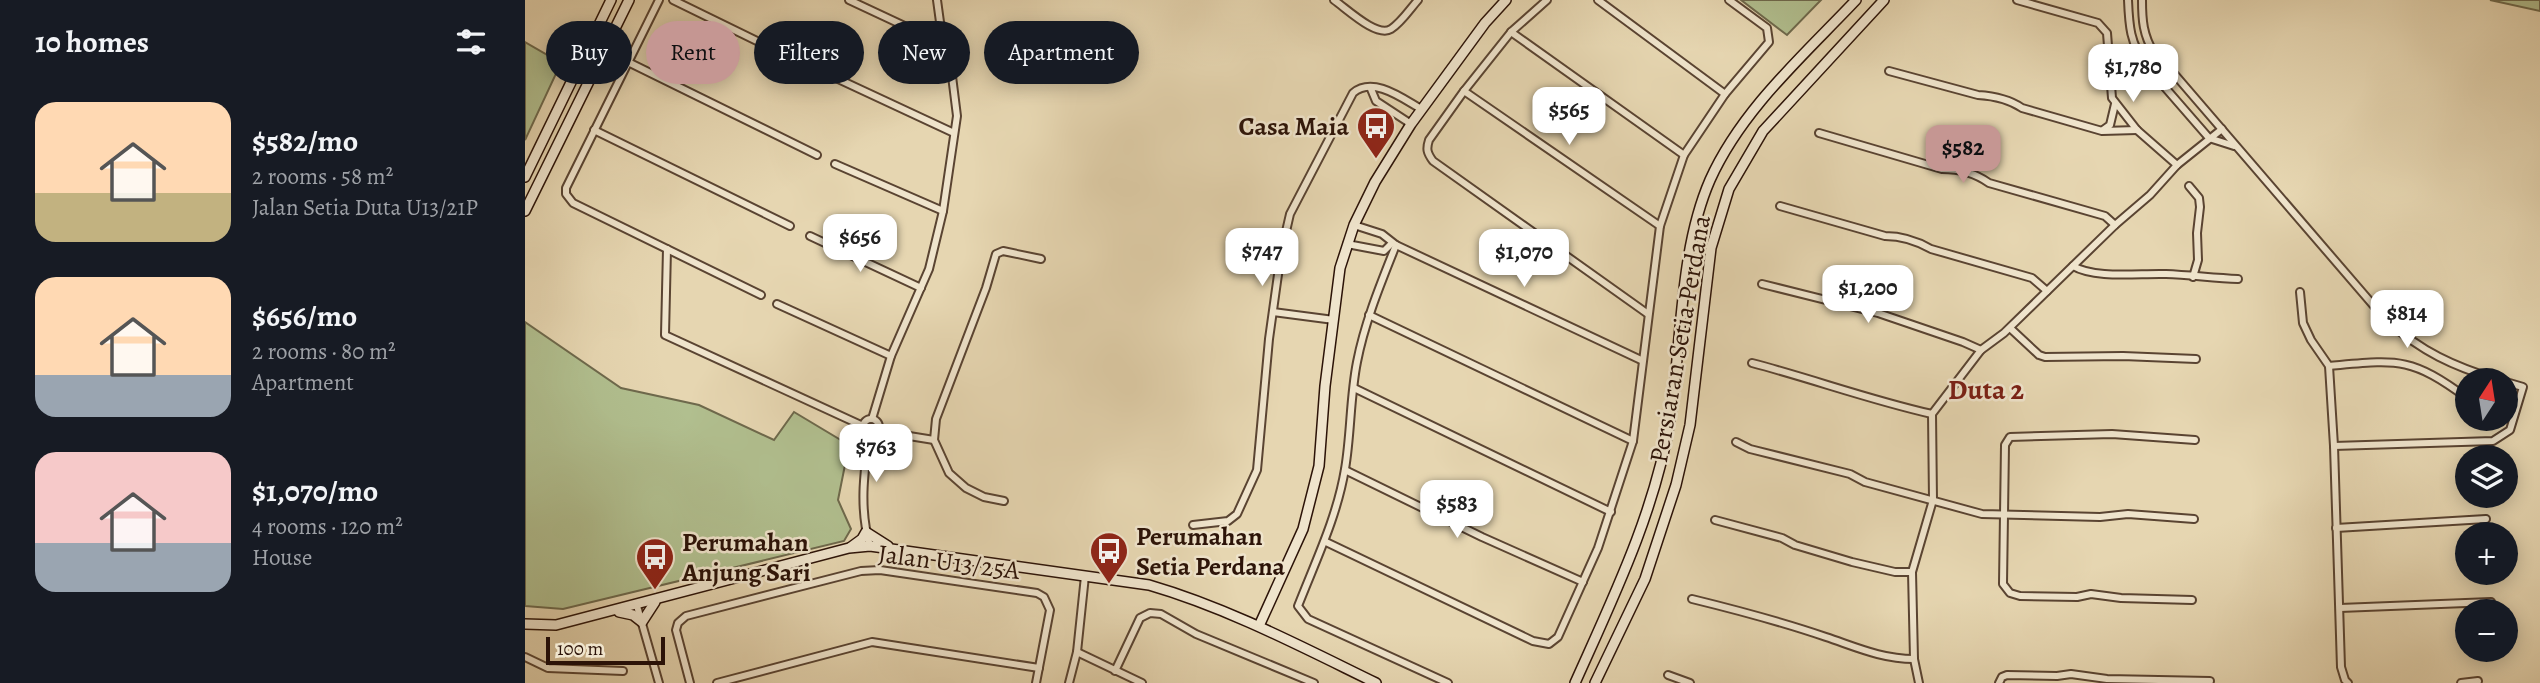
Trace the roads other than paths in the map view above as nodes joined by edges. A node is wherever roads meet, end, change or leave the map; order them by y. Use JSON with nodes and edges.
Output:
{"nodes":[{"id":1,"x":611,"y":0,"type":"edge"},
{"id":2,"x":629,"y":0,"type":"edge"},
{"id":3,"x":659,"y":0,"type":"edge"},
{"id":4,"x":673,"y":0,"type":"edge"},
{"id":5,"x":849,"y":0,"type":"edge"},
{"id":6,"x":937,"y":0,"type":"edge"},
{"id":7,"x":1334,"y":0,"type":"edge"},
{"id":8,"x":1418,"y":0,"type":"edge"},
{"id":9,"x":1506,"y":0,"type":"edge"},
{"id":10,"x":1547,"y":0,"type":"edge"},
{"id":11,"x":1598,"y":0,"type":"edge"},
{"id":12,"x":1729,"y":0,"type":"edge"},
{"id":13,"x":1856,"y":0,"type":"edge"},
{"id":14,"x":1884,"y":0,"type":"edge"},
{"id":15,"x":2017,"y":0,"type":"edge"},
{"id":16,"x":2128,"y":0,"type":"edge"},
{"id":17,"x":2143,"y":0,"type":"edge"},
{"id":18,"x":894,"y":21,"type":"edge"},
{"id":19,"x":940,"y":21,"type":"edge"},
{"id":20,"x":1511,"y":32,"type":"junction"},
{"id":21,"x":754,"y":40,"type":"edge"},
{"id":22,"x":2154,"y":53,"type":"junction"},
{"id":23,"x":632,"y":54,"type":"edge"},
{"id":24,"x":2164,"y":62,"type":"junction"},
{"id":25,"x":632,"y":64,"type":"edge"},
{"id":26,"x":2147,"y":67,"type":"junction"},
{"id":27,"x":1889,"y":71,"type":"dead end"},
{"id":28,"x":617,"y":84,"type":"edge"},
{"id":29,"x":849,"y":84,"type":"edge"},
{"id":30,"x":953,"y":84,"type":"edge"},
{"id":31,"x":1371,"y":89,"type":"junction"},
{"id":32,"x":1464,"y":91,"type":"junction"},
{"id":33,"x":1725,"y":94,"type":"junction"},
{"id":34,"x":2115,"y":104,"type":"junction"},
{"id":35,"x":1421,"y":109,"type":"junction"},
{"id":36,"x":1411,"y":124,"type":"junction"},
{"id":37,"x":2222,"y":129,"type":"junction"},
{"id":38,"x":594,"y":130,"type":"junction"},
{"id":39,"x":2137,"y":130,"type":"junction"},
{"id":40,"x":2102,"y":131,"type":"junction"},
{"id":41,"x":954,"y":133,"type":"junction"},
{"id":42,"x":1819,"y":133,"type":"dead end"},
{"id":43,"x":2209,"y":138,"type":"junction"},
{"id":44,"x":2235,"y":146,"type":"junction"},
{"id":45,"x":817,"y":155,"type":"dead end"},
{"id":46,"x":1684,"y":155,"type":"junction"},
{"id":47,"x":835,"y":164,"type":"dead end"},
{"id":48,"x":2178,"y":165,"type":"junction"},
{"id":49,"x":525,"y":177,"type":"edge"},
{"id":50,"x":2189,"y":186,"type":"dead end"},
{"id":51,"x":1780,"y":206,"type":"dead end"},
{"id":52,"x":525,"y":211,"type":"edge"},
{"id":53,"x":943,"y":211,"type":"junction"},
{"id":54,"x":1354,"y":225,"type":"junction"},
{"id":55,"x":2115,"y":225,"type":"junction"},
{"id":56,"x":790,"y":226,"type":"dead end"},
{"id":57,"x":1660,"y":226,"type":"junction"},
{"id":58,"x":810,"y":236,"type":"dead end"},
{"id":59,"x":1347,"y":244,"type":"junction"},
{"id":60,"x":1394,"y":244,"type":"junction"},
{"id":61,"x":667,"y":249,"type":"junction"},
{"id":62,"x":1041,"y":259,"type":"dead end"},
{"id":63,"x":2073,"y":267,"type":"junction"},
{"id":64,"x":2193,"y":277,"type":"junction"},
{"id":65,"x":2238,"y":279,"type":"dead end"},
{"id":66,"x":1762,"y":284,"type":"dead end"},
{"id":67,"x":921,"y":288,"type":"junction"},
{"id":68,"x":2047,"y":291,"type":"junction"},
{"id":69,"x":2300,"y":292,"type":"dead end"},
{"id":70,"x":761,"y":295,"type":"dead end"},
{"id":71,"x":776,"y":304,"type":"dead end"},
{"id":72,"x":1273,"y":312,"type":"junction"},
{"id":73,"x":1648,"y":313,"type":"junction"},
{"id":74,"x":1369,"y":315,"type":"junction"},
{"id":75,"x":1333,"y":320,"type":"junction"},
{"id":76,"x":2010,"y":328,"type":"junction"},
{"id":77,"x":1981,"y":350,"type":"junction"},
{"id":78,"x":891,"y":356,"type":"junction"},
{"id":79,"x":2196,"y":359,"type":"dead end"},
{"id":80,"x":1641,"y":360,"type":"junction"},
{"id":81,"x":1752,"y":363,"type":"dead end"},
{"id":82,"x":2329,"y":366,"type":"junction"},
{"id":83,"x":2460,"y":368,"type":"edge"},
{"id":84,"x":2518,"y":386,"type":"edge"},
{"id":85,"x":1354,"y":388,"type":"junction"},
{"id":86,"x":2455,"y":390,"type":"edge"},
{"id":87,"x":2518,"y":404,"type":"edge"},
{"id":88,"x":1932,"y":414,"type":"junction"},
{"id":89,"x":872,"y":419,"type":"junction"},
{"id":90,"x":863,"y":426,"type":"junction"},
{"id":91,"x":878,"y":431,"type":"junction"},
{"id":92,"x":2508,"y":431,"type":"edge"},
{"id":93,"x":869,"y":435,"type":"junction"},
{"id":94,"x":934,"y":440,"type":"junction"},
{"id":95,"x":2195,"y":440,"type":"dead end"},
{"id":96,"x":1633,"y":441,"type":"junction"},
{"id":97,"x":1736,"y":442,"type":"dead end"},
{"id":98,"x":2334,"y":446,"type":"junction"},
{"id":99,"x":1345,"y":470,"type":"junction"},
{"id":100,"x":1933,"y":500,"type":"junction"},
{"id":101,"x":1004,"y":501,"type":"dead end"},
{"id":102,"x":1611,"y":512,"type":"junction"},
{"id":103,"x":2004,"y":514,"type":"junction"},
{"id":104,"x":2194,"y":519,"type":"dead end"},
{"id":105,"x":2486,"y":519,"type":"dead end"},
{"id":106,"x":1715,"y":520,"type":"dead end"},
{"id":107,"x":1193,"y":526,"type":"dead end"},
{"id":108,"x":2336,"y":528,"type":"junction"},
{"id":109,"x":866,"y":532,"type":"junction"},
{"id":110,"x":1326,"y":542,"type":"junction"},
{"id":111,"x":870,"y":546,"type":"junction"},
{"id":112,"x":892,"y":547,"type":"junction"},
{"id":113,"x":849,"y":548,"type":"junction"},
{"id":114,"x":1912,"y":572,"type":"junction"},
{"id":115,"x":1085,"y":576,"type":"junction"},
{"id":116,"x":1583,"y":582,"type":"junction"},
{"id":117,"x":1692,"y":599,"type":"dead end"},
{"id":118,"x":2192,"y":600,"type":"dead end"},
{"id":119,"x":657,"y":601,"type":"junction"},
{"id":120,"x":2455,"y":603,"type":"edge"},
{"id":121,"x":638,"y":606,"type":"junction"},
{"id":122,"x":2340,"y":608,"type":"junction"},
{"id":123,"x":1266,"y":610,"type":"junction"},
{"id":124,"x":614,"y":611,"type":"junction"},
{"id":125,"x":1241,"y":619,"type":"junction"},
{"id":126,"x":642,"y":622,"type":"junction"},
{"id":127,"x":525,"y":624,"type":"edge"},
{"id":128,"x":1259,"y":626,"type":"junction"},
{"id":129,"x":1276,"y":635,"type":"junction"},
{"id":130,"x":1077,"y":652,"type":"junction"},
{"id":131,"x":525,"y":657,"type":"edge"},
{"id":132,"x":1914,"y":659,"type":"junction"},
{"id":133,"x":1039,"y":668,"type":"junction"},
{"id":134,"x":623,"y":671,"type":"dead end"},
{"id":135,"x":1115,"y":671,"type":"junction"},
{"id":136,"x":1668,"y":675,"type":"dead end"},
{"id":137,"x":2210,"y":681,"type":"dead end"},
{"id":138,"x":2477,"y":681,"type":"edge"},
{"id":139,"x":659,"y":683,"type":"edge"},
{"id":140,"x":690,"y":683,"type":"edge"},
{"id":141,"x":717,"y":683,"type":"edge"},
{"id":142,"x":1036,"y":683,"type":"edge"},
{"id":143,"x":1069,"y":683,"type":"edge"},
{"id":144,"x":1142,"y":683,"type":"edge"},
{"id":145,"x":1314,"y":683,"type":"edge"},
{"id":146,"x":1376,"y":683,"type":"edge"},
{"id":147,"x":1448,"y":683,"type":"edge"},
{"id":148,"x":1575,"y":683,"type":"edge"},
{"id":149,"x":1595,"y":683,"type":"edge"},
{"id":150,"x":1690,"y":683,"type":"edge"},
{"id":151,"x":1919,"y":683,"type":"edge"},
{"id":152,"x":1999,"y":683,"type":"edge"},
{"id":153,"x":2349,"y":683,"type":"edge"},
{"id":154,"x":2461,"y":683,"type":"edge"}],
"edges":[{"from":1,"to":49,"type":"street"},
{"from":2,"to":52,"type":"street"},
{"from":3,"to":23,"type":"street"},
{"from":4,"to":21,"type":"street"},
{"from":5,"to":18,"type":"street"},
{"from":6,"to":19,"type":"street"},
{"from":7,"to":8,"type":"street"},
{"from":9,"to":35,"type":"street"},
{"from":10,"to":20,"type":"street"},
{"from":11,"to":33,"type":"street"},
{"from":12,"to":33,"type":"street"},
{"from":13,"to":148,"type":"street","name":"Persiaran Setia Perdana"},
{"from":14,"to":149,"type":"street","name":"Persiaran Setia Perdana"},
{"from":15,"to":34,"type":"street"},
{"from":16,"to":26,"type":"street"},
{"from":17,"to":22,"type":"street"},
{"from":20,"to":32,"type":"street"},
{"from":20,"to":46,"type":"street"},
{"from":22,"to":24,"type":"street"},
{"from":22,"to":26,"type":"street"},
{"from":24,"to":26,"type":"street"},
{"from":24,"to":37,"type":"street"},
{"from":25,"to":45,"type":"street"},
{"from":26,"to":43,"type":"street"},
{"from":27,"to":40,"type":"street"},
{"from":28,"to":38,"type":"street"},
{"from":29,"to":41,"type":"street"},
{"from":30,"to":41,"type":"street"},
{"from":31,"to":35,"type":"street"},
{"from":31,"to":36,"type":"street"},
{"from":31,"to":72,"type":"street"},
{"from":32,"to":57,"type":"street"},
{"from":32,"to":73,"type":"street"},
{"from":33,"to":46,"type":"street"},
{"from":34,"to":39,"type":"street"},
{"from":34,"to":40,"type":"street"},
{"from":35,"to":36,"type":"street"},
{"from":36,"to":54,"type":"street"},
{"from":37,"to":43,"type":"street"},
{"from":37,"to":44,"type":"street"},
{"from":38,"to":56,"type":"street"},
{"from":38,"to":61,"type":"street"},
{"from":39,"to":40,"type":"street"},
{"from":39,"to":48,"type":"street"},
{"from":41,"to":53,"type":"street"},
{"from":42,"to":55,"type":"street"},
{"from":43,"to":44,"type":"street"},
{"from":43,"to":48,"type":"street"},
{"from":44,"to":83,"type":"street"},
{"from":46,"to":57,"type":"street"},
{"from":47,"to":53,"type":"street"},
{"from":48,"to":55,"type":"street"},
{"from":50,"to":64,"type":"street"},
{"from":51,"to":68,"type":"street"},
{"from":53,"to":67,"type":"street"},
{"from":54,"to":59,"type":"street"},
{"from":54,"to":60,"type":"street"},
{"from":55,"to":63,"type":"street"},
{"from":57,"to":73,"type":"street"},
{"from":58,"to":67,"type":"street"},
{"from":59,"to":60,"type":"street"},
{"from":59,"to":75,"type":"street"},
{"from":60,"to":74,"type":"street"},
{"from":60,"to":80,"type":"street"},
{"from":61,"to":70,"type":"street"},
{"from":61,"to":90,"type":"street"},
{"from":62,"to":94,"type":"street"},
{"from":63,"to":64,"type":"street"},
{"from":63,"to":68,"type":"street"},
{"from":64,"to":65,"type":"street"},
{"from":66,"to":77,"type":"street"},
{"from":67,"to":78,"type":"street"},
{"from":68,"to":76,"type":"street"},
{"from":69,"to":82,"type":"street"},
{"from":71,"to":78,"type":"street"},
{"from":72,"to":75,"type":"street"},
{"from":72,"to":107,"type":"street"},
{"from":73,"to":80,"type":"street"},
{"from":74,"to":85,"type":"street"},
{"from":74,"to":96,"type":"street"},
{"from":75,"to":123,"type":"street"},
{"from":76,"to":77,"type":"street"},
{"from":76,"to":79,"type":"street"},
{"from":77,"to":88,"type":"street"},
{"from":78,"to":89,"type":"street"},
{"from":80,"to":96,"type":"street"},
{"from":81,"to":88,"type":"street"},
{"from":82,"to":86,"type":"street"},
{"from":82,"to":98,"type":"street"},
{"from":84,"to":87,"type":"street"},
{"from":85,"to":99,"type":"street"},
{"from":85,"to":102,"type":"street"},
{"from":88,"to":100,"type":"street"},
{"from":89,"to":90,"type":"street"},
{"from":89,"to":91,"type":"street"},
{"from":90,"to":93,"type":"street"},
{"from":91,"to":93,"type":"street"},
{"from":91,"to":94,"type":"street"},
{"from":92,"to":98,"type":"street"},
{"from":93,"to":109,"type":"street"},
{"from":94,"to":101,"type":"street"},
{"from":95,"to":103,"type":"street"},
{"from":96,"to":102,"type":"street"},
{"from":97,"to":100,"type":"street"},
{"from":98,"to":108,"type":"street"},
{"from":99,"to":110,"type":"street"},
{"from":99,"to":116,"type":"street"},
{"from":100,"to":103,"type":"street"},
{"from":100,"to":114,"type":"street"},
{"from":102,"to":116,"type":"street"},
{"from":103,"to":104,"type":"street"},
{"from":103,"to":118,"type":"street"},
{"from":105,"to":108,"type":"street"},
{"from":106,"to":114,"type":"street"},
{"from":108,"to":122,"type":"street"},
{"from":109,"to":111,"type":"street"},
{"from":109,"to":112,"type":"street"},
{"from":109,"to":113,"type":"street"},
{"from":110,"to":116,"type":"street"},
{"from":110,"to":147,"type":"street"},
{"from":111,"to":112,"type":"street"},
{"from":111,"to":113,"type":"street"},
{"from":112,"to":115,"type":"street"},
{"from":113,"to":119,"type":"street"},
{"from":114,"to":132,"type":"street"},
{"from":115,"to":125,"type":"street"},
{"from":115,"to":130,"type":"street"},
{"from":117,"to":132,"type":"street"},
{"from":119,"to":121,"type":"street"},
{"from":119,"to":126,"type":"street"},
{"from":120,"to":122,"type":"street"},
{"from":121,"to":124,"type":"street"},
{"from":121,"to":126,"type":"street"},
{"from":122,"to":153,"type":"street"},
{"from":123,"to":125,"type":"street"},
{"from":123,"to":128,"type":"street"},
{"from":123,"to":129,"type":"street"},
{"from":124,"to":126,"type":"street"},
{"from":124,"to":127,"type":"street"},
{"from":125,"to":128,"type":"street"},
{"from":126,"to":139,"type":"street"},
{"from":128,"to":129,"type":"street"},
{"from":129,"to":146,"type":"street"},
{"from":130,"to":135,"type":"street"},
{"from":130,"to":143,"type":"street"},
{"from":131,"to":134,"type":"street"},
{"from":132,"to":151,"type":"street"},
{"from":133,"to":140,"type":"street","name":"Jalan U13/25A"},
{"from":133,"to":141,"type":"street"},
{"from":133,"to":142,"type":"street"},
{"from":135,"to":144,"type":"street"},
{"from":135,"to":145,"type":"street"},
{"from":136,"to":150,"type":"street"},
{"from":137,"to":152,"type":"street"},
{"from":138,"to":154,"type":"street"}]}
